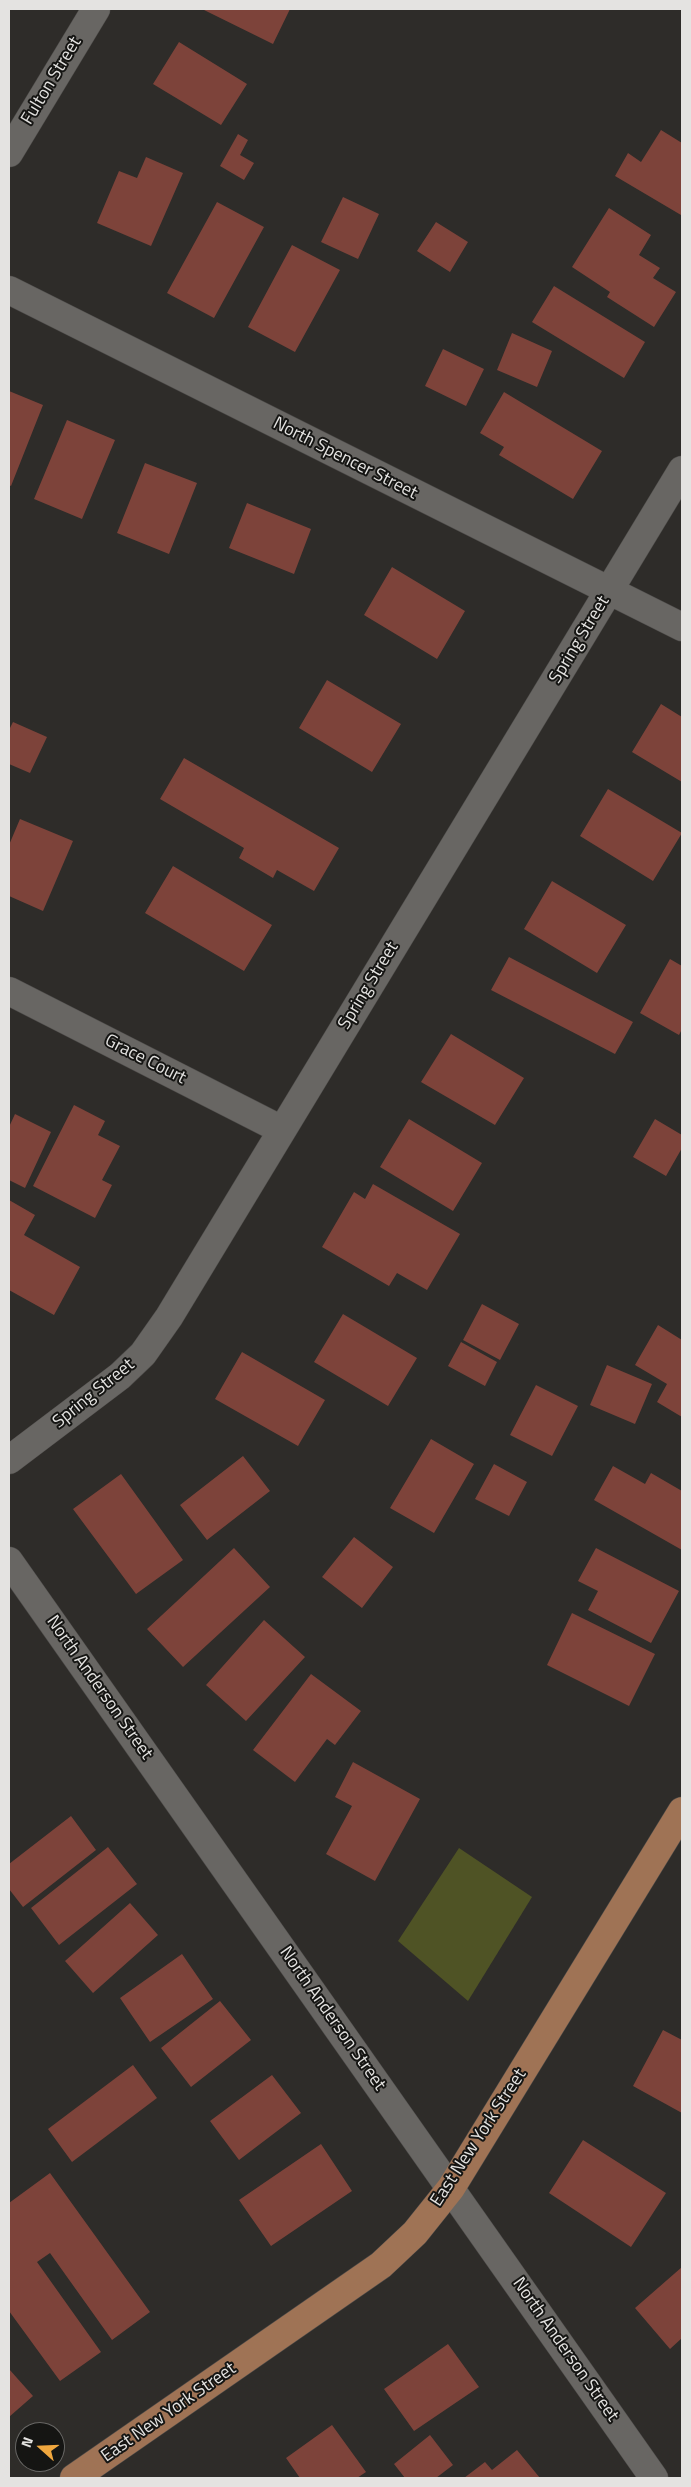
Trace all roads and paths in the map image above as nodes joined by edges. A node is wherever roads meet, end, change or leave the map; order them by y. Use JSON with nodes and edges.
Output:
{"nodes":[{"id":1,"x":96,"y":9,"type":"edge"},
{"id":2,"x":9,"y":153,"type":"edge"},
{"id":3,"x":9,"y":290,"type":"edge"},
{"id":4,"x":682,"y":470,"type":"edge"},
{"id":5,"x":610,"y":591,"type":"junction"},
{"id":6,"x":682,"y":627,"type":"edge"},
{"id":7,"x":9,"y":991,"type":"edge"},
{"id":8,"x":282,"y":1130,"type":"junction"},
{"id":9,"x":9,"y":1460,"type":"edge"},
{"id":10,"x":9,"y":1561,"type":"edge"},
{"id":11,"x":682,"y":1811,"type":"edge"},
{"id":12,"x":451,"y":2188,"type":"junction"},
{"id":13,"x":74,"y":2478,"type":"edge"},
{"id":14,"x":654,"y":2478,"type":"edge"}],
"edges":[{"from":1,"to":2,"type":"street","name":"Fulton Street"},
{"from":3,"to":5,"type":"street","name":"North Spencer Street"},
{"from":4,"to":5,"type":"street","name":"Spring Street"},
{"from":5,"to":6,"type":"street","name":"North Spencer Street"},
{"from":5,"to":8,"type":"street","name":"Spring Street"},
{"from":7,"to":8,"type":"street","name":"Grace Court"},
{"from":8,"to":9,"type":"street","name":"Spring Street"},
{"from":10,"to":12,"type":"street","name":"North Anderson Street"},
{"from":11,"to":12,"type":"main road","name":"East New York Street"},
{"from":12,"to":13,"type":"main road","name":"East New York Street"},
{"from":12,"to":14,"type":"street","name":"North Anderson Street"}]}
